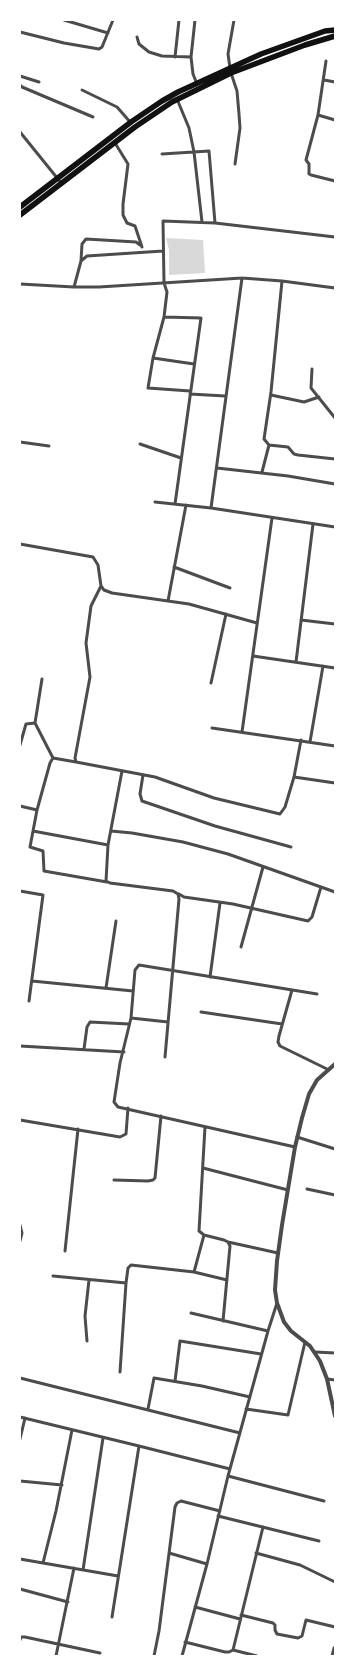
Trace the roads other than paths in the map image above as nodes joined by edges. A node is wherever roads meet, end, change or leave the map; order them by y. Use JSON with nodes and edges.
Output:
{"nodes":[{"id":1,"x":64,"y":20,"type":"edge"},
{"id":2,"x":113,"y":20,"type":"edge"},
{"id":3,"x":179,"y":20,"type":"edge"},
{"id":4,"x":196,"y":20,"type":"edge"},
{"id":5,"x":234,"y":20,"type":"edge"},
{"id":6,"x":335,"y":30,"type":"edge"},
{"id":7,"x":20,"y":32,"type":"edge"},
{"id":8,"x":108,"y":32,"type":"junction"},
{"id":9,"x":335,"y":36,"type":"edge"},
{"id":10,"x":137,"y":37,"type":"dead end"},
{"id":11,"x":175,"y":57,"type":"junction"},
{"id":12,"x":191,"y":57,"type":"junction"},
{"id":13,"x":326,"y":61,"type":"dead end"},
{"id":14,"x":231,"y":71,"type":"junction"},
{"id":15,"x":21,"y":77,"type":"edge"},
{"id":16,"x":324,"y":80,"type":"junction"},
{"id":17,"x":39,"y":82,"type":"dead end"},
{"id":18,"x":335,"y":82,"type":"edge"},
{"id":19,"x":20,"y":84,"type":"edge"},
{"id":20,"x":197,"y":84,"type":"junction"},
{"id":21,"x":82,"y":90,"type":"dead end"},
{"id":22,"x":176,"y":97,"type":"junction"},
{"id":23,"x":318,"y":115,"type":"junction"},
{"id":24,"x":92,"y":117,"type":"dead end"},
{"id":25,"x":335,"y":120,"type":"edge"},
{"id":26,"x":131,"y":122,"type":"junction"},
{"id":27,"x":135,"y":127,"type":"junction"},
{"id":28,"x":20,"y":132,"type":"edge"},
{"id":29,"x":115,"y":143,"type":"junction"},
{"id":30,"x":194,"y":152,"type":"junction"},
{"id":31,"x":162,"y":154,"type":"dead end"},
{"id":32,"x":235,"y":164,"type":"dead end"},
{"id":33,"x":57,"y":179,"type":"junction"},
{"id":34,"x":335,"y":181,"type":"edge"},
{"id":35,"x":62,"y":184,"type":"junction"},
{"id":36,"x":22,"y":207,"type":"edge"},
{"id":37,"x":20,"y":215,"type":"edge"},
{"id":38,"x":202,"y":222,"type":"junction"},
{"id":39,"x":215,"y":223,"type":"junction"},
{"id":40,"x":335,"y":237,"type":"edge"},
{"id":41,"x":142,"y":247,"type":"junction"},
{"id":42,"x":163,"y":251,"type":"junction"},
{"id":43,"x":143,"y":252,"type":"junction"},
{"id":44,"x":81,"y":261,"type":"junction"},
{"id":45,"x":242,"y":278,"type":"junction"},
{"id":46,"x":282,"y":281,"type":"junction"},
{"id":47,"x":164,"y":283,"type":"junction"},
{"id":48,"x":20,"y":284,"type":"edge"},
{"id":49,"x":74,"y":287,"type":"junction"},
{"id":50,"x":335,"y":288,"type":"edge"},
{"id":51,"x":164,"y":317,"type":"junction"},
{"id":52,"x":153,"y":358,"type":"junction"},
{"id":53,"x":194,"y":364,"type":"junction"},
{"id":54,"x":312,"y":369,"type":"dead end"},
{"id":55,"x":190,"y":393,"type":"junction"},
{"id":56,"x":271,"y":395,"type":"junction"},
{"id":57,"x":225,"y":396,"type":"junction"},
{"id":58,"x":319,"y":397,"type":"junction"},
{"id":59,"x":335,"y":418,"type":"edge"},
{"id":60,"x":20,"y":442,"type":"edge"},
{"id":61,"x":140,"y":444,"type":"dead end"},
{"id":62,"x":269,"y":445,"type":"junction"},
{"id":63,"x":49,"y":446,"type":"dead end"},
{"id":64,"x":181,"y":458,"type":"junction"},
{"id":65,"x":335,"y":459,"type":"edge"},
{"id":66,"x":217,"y":468,"type":"junction"},
{"id":67,"x":262,"y":472,"type":"junction"},
{"id":68,"x":335,"y":484,"type":"edge"},
{"id":69,"x":155,"y":502,"type":"dead end"},
{"id":70,"x":175,"y":504,"type":"junction"},
{"id":71,"x":186,"y":505,"type":"junction"},
{"id":72,"x":211,"y":508,"type":"junction"},
{"id":73,"x":272,"y":518,"type":"junction"},
{"id":74,"x":313,"y":524,"type":"junction"},
{"id":75,"x":335,"y":527,"type":"edge"},
{"id":76,"x":20,"y":544,"type":"edge"},
{"id":77,"x":174,"y":567,"type":"junction"},
{"id":78,"x":101,"y":586,"type":"junction"},
{"id":79,"x":230,"y":588,"type":"dead end"},
{"id":80,"x":168,"y":601,"type":"junction"},
{"id":81,"x":226,"y":614,"type":"junction"},
{"id":82,"x":301,"y":620,"type":"junction"},
{"id":83,"x":257,"y":623,"type":"junction"},
{"id":84,"x":335,"y":624,"type":"edge"},
{"id":85,"x":253,"y":656,"type":"junction"},
{"id":86,"x":296,"y":662,"type":"junction"},
{"id":87,"x":323,"y":666,"type":"junction"},
{"id":88,"x":335,"y":668,"type":"edge"},
{"id":89,"x":42,"y":679,"type":"dead end"},
{"id":90,"x":211,"y":683,"type":"dead end"},
{"id":91,"x":35,"y":723,"type":"junction"},
{"id":92,"x":212,"y":728,"type":"dead end"},
{"id":93,"x":242,"y":732,"type":"junction"},
{"id":94,"x":301,"y":740,"type":"junction"},
{"id":95,"x":310,"y":742,"type":"junction"},
{"id":96,"x":20,"y":745,"type":"edge"},
{"id":97,"x":335,"y":746,"type":"edge"},
{"id":98,"x":53,"y":758,"type":"junction"},
{"id":99,"x":76,"y":762,"type":"junction"},
{"id":100,"x":122,"y":771,"type":"junction"},
{"id":101,"x":144,"y":775,"type":"junction"},
{"id":102,"x":294,"y":777,"type":"junction"},
{"id":103,"x":335,"y":783,"type":"edge"},
{"id":104,"x":20,"y":806,"type":"edge"},
{"id":105,"x":38,"y":810,"type":"junction"},
{"id":106,"x":33,"y":831,"type":"junction"},
{"id":107,"x":111,"y":831,"type":"junction"},
{"id":108,"x":108,"y":845,"type":"junction"},
{"id":109,"x":291,"y":847,"type":"dead end"},
{"id":110,"x":263,"y":867,"type":"junction"},
{"id":111,"x":107,"y":882,"type":"junction"},
{"id":112,"x":321,"y":887,"type":"junction"},
{"id":113,"x":20,"y":891,"type":"edge"},
{"id":114,"x":335,"y":892,"type":"edge"},
{"id":115,"x":178,"y":894,"type":"junction"},
{"id":116,"x":220,"y":903,"type":"junction"},
{"id":117,"x":251,"y":909,"type":"junction"},
{"id":118,"x":116,"y":922,"type":"dead end"},
{"id":119,"x":241,"y":947,"type":"dead end"},
{"id":120,"x":173,"y":970,"type":"junction"},
{"id":121,"x":210,"y":977,"type":"junction"},
{"id":122,"x":32,"y":981,"type":"junction"},
{"id":123,"x":106,"y":988,"type":"junction"},
{"id":124,"x":292,"y":990,"type":"junction"},
{"id":125,"x":134,"y":991,"type":"junction"},
{"id":126,"x":317,"y":994,"type":"dead end"},
{"id":127,"x":30,"y":1001,"type":"dead end"},
{"id":128,"x":201,"y":1012,"type":"dead end"},
{"id":129,"x":131,"y":1018,"type":"junction"},
{"id":130,"x":168,"y":1022,"type":"junction"},
{"id":131,"x":130,"y":1024,"type":"junction"},
{"id":132,"x":282,"y":1024,"type":"junction"},
{"id":133,"x":20,"y":1046,"type":"edge"},
{"id":134,"x":84,"y":1049,"type":"junction"},
{"id":135,"x":124,"y":1052,"type":"junction"},
{"id":136,"x":164,"y":1056,"type":"dead end"},
{"id":137,"x":335,"y":1064,"type":"edge"},
{"id":138,"x":327,"y":1070,"type":"junction"},
{"id":139,"x":128,"y":1108,"type":"junction"},
{"id":140,"x":161,"y":1116,"type":"junction"},
{"id":141,"x":20,"y":1120,"type":"edge"},
{"id":142,"x":205,"y":1127,"type":"junction"},
{"id":143,"x":78,"y":1129,"type":"junction"},
{"id":144,"x":297,"y":1138,"type":"junction"},
{"id":145,"x":295,"y":1147,"type":"junction"},
{"id":146,"x":335,"y":1149,"type":"edge"},
{"id":147,"x":203,"y":1168,"type":"junction"},
{"id":148,"x":114,"y":1180,"type":"dead end"},
{"id":149,"x":307,"y":1189,"type":"dead end"},
{"id":150,"x":288,"y":1190,"type":"junction"},
{"id":151,"x":335,"y":1196,"type":"edge"},
{"id":152,"x":20,"y":1225,"type":"edge"},
{"id":153,"x":204,"y":1235,"type":"junction"},
{"id":154,"x":20,"y":1241,"type":"edge"},
{"id":155,"x":228,"y":1242,"type":"junction"},
{"id":156,"x":65,"y":1251,"type":"dead end"},
{"id":157,"x":278,"y":1253,"type":"junction"},
{"id":158,"x":194,"y":1272,"type":"junction"},
{"id":159,"x":53,"y":1276,"type":"dead end"},
{"id":160,"x":89,"y":1280,"type":"junction"},
{"id":161,"x":227,"y":1280,"type":"junction"},
{"id":162,"x":126,"y":1283,"type":"junction"},
{"id":163,"x":277,"y":1303,"type":"junction"},
{"id":164,"x":191,"y":1313,"type":"dead end"},
{"id":165,"x":223,"y":1321,"type":"junction"},
{"id":166,"x":268,"y":1331,"type":"junction"},
{"id":167,"x":87,"y":1341,"type":"dead end"},
{"id":168,"x":305,"y":1342,"type":"junction"},
{"id":169,"x":315,"y":1352,"type":"junction"},
{"id":170,"x":335,"y":1353,"type":"edge"},
{"id":171,"x":261,"y":1354,"type":"junction"},
{"id":172,"x":120,"y":1372,"type":"dead end"},
{"id":173,"x":20,"y":1378,"type":"edge"},
{"id":174,"x":327,"y":1379,"type":"junction"},
{"id":175,"x":335,"y":1380,"type":"edge"},
{"id":176,"x":174,"y":1381,"type":"junction"},
{"id":177,"x":250,"y":1397,"type":"junction"},
{"id":178,"x":148,"y":1409,"type":"junction"},
{"id":179,"x":246,"y":1409,"type":"junction"},
{"id":180,"x":335,"y":1416,"type":"edge"},
{"id":181,"x":20,"y":1417,"type":"edge"},
{"id":182,"x":25,"y":1418,"type":"junction"},
{"id":183,"x":72,"y":1430,"type":"junction"},
{"id":184,"x":240,"y":1433,"type":"junction"},
{"id":185,"x":20,"y":1438,"type":"edge"},
{"id":186,"x":103,"y":1438,"type":"junction"},
{"id":187,"x":139,"y":1446,"type":"junction"},
{"id":188,"x":230,"y":1469,"type":"junction"},
{"id":189,"x":228,"y":1476,"type":"junction"},
{"id":190,"x":20,"y":1481,"type":"edge"},
{"id":191,"x":62,"y":1485,"type":"junction"},
{"id":192,"x":324,"y":1501,"type":"dead end"},
{"id":193,"x":220,"y":1511,"type":"junction"},
{"id":194,"x":218,"y":1516,"type":"junction"},
{"id":195,"x":263,"y":1527,"type":"junction"},
{"id":196,"x":319,"y":1541,"type":"dead end"},
{"id":197,"x":169,"y":1553,"type":"junction"},
{"id":198,"x":256,"y":1553,"type":"junction"},
{"id":199,"x":20,"y":1559,"type":"edge"},
{"id":200,"x":43,"y":1563,"type":"junction"},
{"id":201,"x":207,"y":1564,"type":"junction"},
{"id":202,"x":74,"y":1568,"type":"junction"},
{"id":203,"x":84,"y":1570,"type":"junction"},
{"id":204,"x":118,"y":1576,"type":"junction"},
{"id":205,"x":335,"y":1582,"type":"edge"},
{"id":206,"x":20,"y":1589,"type":"edge"},
{"id":207,"x":68,"y":1602,"type":"junction"},
{"id":208,"x":195,"y":1607,"type":"junction"},
{"id":209,"x":112,"y":1617,"type":"dead end"},
{"id":210,"x":241,"y":1617,"type":"junction"},
{"id":211,"x":335,"y":1627,"type":"edge"},
{"id":212,"x":20,"y":1640,"type":"edge"},
{"id":213,"x":185,"y":1642,"type":"junction"},
{"id":214,"x":58,"y":1644,"type":"junction"},
{"id":215,"x":334,"y":1648,"type":"edge"},
{"id":216,"x":233,"y":1650,"type":"junction"},
{"id":217,"x":100,"y":1653,"type":"dead end"},
{"id":218,"x":56,"y":1656,"type":"edge"},
{"id":219,"x":154,"y":1656,"type":"edge"},
{"id":220,"x":182,"y":1656,"type":"edge"},
{"id":221,"x":256,"y":1656,"type":"edge"},
{"id":222,"x":332,"y":1656,"type":"edge"}],
"edges":[{"from":1,"to":8,"type":"street"},
{"from":2,"to":8,"type":"street"},
{"from":3,"to":11,"type":"street"},
{"from":4,"to":12,"type":"street"},
{"from":5,"to":14,"type":"street"},
{"from":6,"to":14,"type":"highway"},
{"from":7,"to":8,"type":"street"},
{"from":9,"to":14,"type":"highway"},
{"from":10,"to":11,"type":"street"},
{"from":11,"to":12,"type":"street"},
{"from":12,"to":20,"type":"street"},
{"from":13,"to":16,"type":"street"},
{"from":14,"to":20,"type":"highway"},
{"from":14,"to":22,"type":"highway"},
{"from":14,"to":32,"type":"street"},
{"from":15,"to":17,"type":"street"},
{"from":15,"to":19,"type":"street"},
{"from":16,"to":18,"type":"street"},
{"from":16,"to":23,"type":"street"},
{"from":19,"to":24,"type":"street"},
{"from":20,"to":22,"type":"highway"},
{"from":21,"to":26,"type":"street"},
{"from":22,"to":26,"type":"highway"},
{"from":22,"to":27,"type":"highway"},
{"from":22,"to":30,"type":"street"},
{"from":23,"to":25,"type":"street"},
{"from":23,"to":34,"type":"street"},
{"from":26,"to":27,"type":"street"},
{"from":26,"to":33,"type":"highway"},
{"from":27,"to":29,"type":"highway"},
{"from":28,"to":33,"type":"street"},
{"from":29,"to":35,"type":"highway"},
{"from":29,"to":41,"type":"street"},
{"from":30,"to":31,"type":"street"},
{"from":30,"to":38,"type":"street"},
{"from":30,"to":39,"type":"street"},
{"from":33,"to":35,"type":"street"},
{"from":33,"to":36,"type":"highway"},
{"from":35,"to":36,"type":"highway"},
{"from":36,"to":37,"type":"highway"},
{"from":38,"to":39,"type":"street"},
{"from":38,"to":42,"type":"street"},
{"from":39,"to":40,"type":"street"},
{"from":41,"to":43,"type":"street"},
{"from":41,"to":44,"type":"street"},
{"from":42,"to":43,"type":"street"},
{"from":42,"to":47,"type":"street"},
{"from":43,"to":44,"type":"street"},
{"from":44,"to":49,"type":"street"},
{"from":45,"to":46,"type":"street"},
{"from":45,"to":47,"type":"street"},
{"from":45,"to":57,"type":"street"},
{"from":46,"to":50,"type":"street"},
{"from":46,"to":56,"type":"street"},
{"from":47,"to":49,"type":"street"},
{"from":47,"to":51,"type":"street"},
{"from":48,"to":49,"type":"street"},
{"from":51,"to":52,"type":"street"},
{"from":51,"to":53,"type":"street"},
{"from":52,"to":53,"type":"street"},
{"from":52,"to":55,"type":"street"},
{"from":53,"to":55,"type":"street"},
{"from":54,"to":58,"type":"street"},
{"from":55,"to":57,"type":"street"},
{"from":55,"to":64,"type":"street"},
{"from":56,"to":58,"type":"street"},
{"from":56,"to":62,"type":"street"},
{"from":57,"to":66,"type":"street"},
{"from":58,"to":59,"type":"street"},
{"from":60,"to":63,"type":"street"},
{"from":61,"to":64,"type":"street"},
{"from":62,"to":65,"type":"street"},
{"from":62,"to":67,"type":"street"},
{"from":64,"to":70,"type":"street"},
{"from":66,"to":67,"type":"street"},
{"from":66,"to":72,"type":"street"},
{"from":67,"to":68,"type":"street"},
{"from":69,"to":70,"type":"street"},
{"from":70,"to":71,"type":"street"},
{"from":71,"to":72,"type":"street"},
{"from":71,"to":77,"type":"street"},
{"from":72,"to":73,"type":"street"},
{"from":73,"to":74,"type":"street"},
{"from":73,"to":83,"type":"street"},
{"from":74,"to":75,"type":"street"},
{"from":74,"to":82,"type":"street"},
{"from":76,"to":78,"type":"street"},
{"from":77,"to":79,"type":"street"},
{"from":77,"to":80,"type":"street"},
{"from":78,"to":80,"type":"street"},
{"from":78,"to":99,"type":"street"},
{"from":80,"to":81,"type":"street"},
{"from":81,"to":83,"type":"street"},
{"from":81,"to":90,"type":"street"},
{"from":82,"to":84,"type":"street"},
{"from":82,"to":86,"type":"street"},
{"from":83,"to":85,"type":"street"},
{"from":85,"to":86,"type":"street"},
{"from":85,"to":93,"type":"street"},
{"from":86,"to":87,"type":"street"},
{"from":87,"to":88,"type":"street"},
{"from":87,"to":95,"type":"street"},
{"from":89,"to":91,"type":"street"},
{"from":91,"to":96,"type":"street"},
{"from":91,"to":98,"type":"street"},
{"from":92,"to":93,"type":"street"},
{"from":93,"to":94,"type":"street"},
{"from":94,"to":95,"type":"street"},
{"from":94,"to":102,"type":"street"},
{"from":95,"to":97,"type":"street"},
{"from":98,"to":99,"type":"street"},
{"from":98,"to":105,"type":"street"},
{"from":99,"to":100,"type":"street"},
{"from":100,"to":101,"type":"street"},
{"from":100,"to":107,"type":"street"},
{"from":101,"to":102,"type":"street"},
{"from":101,"to":109,"type":"street"},
{"from":102,"to":103,"type":"street"},
{"from":104,"to":105,"type":"street"},
{"from":105,"to":106,"type":"street"},
{"from":106,"to":108,"type":"street"},
{"from":106,"to":111,"type":"street"},
{"from":107,"to":108,"type":"street"},
{"from":107,"to":110,"type":"street"},
{"from":108,"to":111,"type":"street"},
{"from":110,"to":112,"type":"street"},
{"from":110,"to":117,"type":"street"},
{"from":111,"to":115,"type":"street"},
{"from":112,"to":114,"type":"street"},
{"from":112,"to":117,"type":"street"},
{"from":113,"to":122,"type":"street"},
{"from":115,"to":116,"type":"street"},
{"from":115,"to":120,"type":"street"},
{"from":116,"to":117,"type":"street"},
{"from":116,"to":121,"type":"street"},
{"from":117,"to":119,"type":"street"},
{"from":118,"to":123,"type":"street"},
{"from":120,"to":121,"type":"street"},
{"from":120,"to":125,"type":"street"},
{"from":120,"to":130,"type":"street"},
{"from":121,"to":124,"type":"street"},
{"from":122,"to":123,"type":"street"},
{"from":122,"to":127,"type":"street"},
{"from":123,"to":125,"type":"street"},
{"from":124,"to":126,"type":"street"},
{"from":124,"to":132,"type":"street"},
{"from":125,"to":129,"type":"street"},
{"from":128,"to":132,"type":"street"},
{"from":129,"to":130,"type":"street"},
{"from":129,"to":131,"type":"street"},
{"from":130,"to":136,"type":"street"},
{"from":131,"to":134,"type":"street"},
{"from":131,"to":135,"type":"street"},
{"from":132,"to":138,"type":"street"},
{"from":133,"to":134,"type":"street"},
{"from":134,"to":135,"type":"street"},
{"from":135,"to":139,"type":"street"},
{"from":137,"to":138,"type":"street"},
{"from":138,"to":144,"type":"street"},
{"from":139,"to":140,"type":"street"},
{"from":139,"to":143,"type":"street"},
{"from":140,"to":142,"type":"street"},
{"from":140,"to":148,"type":"street"},
{"from":141,"to":143,"type":"street"},
{"from":142,"to":145,"type":"street"},
{"from":142,"to":147,"type":"street"},
{"from":143,"to":156,"type":"street"},
{"from":144,"to":145,"type":"street"},
{"from":144,"to":146,"type":"street"},
{"from":145,"to":150,"type":"street"},
{"from":147,"to":150,"type":"street"},
{"from":147,"to":153,"type":"street"},
{"from":149,"to":151,"type":"street"},
{"from":150,"to":157,"type":"street"},
{"from":152,"to":154,"type":"street"},
{"from":153,"to":155,"type":"street"},
{"from":153,"to":158,"type":"street"},
{"from":155,"to":157,"type":"street"},
{"from":155,"to":161,"type":"street"},
{"from":157,"to":163,"type":"street"},
{"from":158,"to":161,"type":"street"},
{"from":158,"to":162,"type":"street"},
{"from":159,"to":160,"type":"street"},
{"from":160,"to":162,"type":"street"},
{"from":160,"to":167,"type":"street"},
{"from":161,"to":165,"type":"street"},
{"from":162,"to":172,"type":"street"},
{"from":163,"to":166,"type":"street"},
{"from":163,"to":168,"type":"street"},
{"from":164,"to":165,"type":"street"},
{"from":165,"to":166,"type":"street"},
{"from":166,"to":171,"type":"street"},
{"from":168,"to":169,"type":"street"},
{"from":168,"to":179,"type":"street"},
{"from":169,"to":170,"type":"street"},
{"from":169,"to":174,"type":"street"},
{"from":171,"to":176,"type":"street"},
{"from":171,"to":177,"type":"street"},
{"from":173,"to":178,"type":"street"},
{"from":174,"to":175,"type":"street"},
{"from":174,"to":180,"type":"street"},
{"from":176,"to":177,"type":"street"},
{"from":176,"to":178,"type":"street"},
{"from":177,"to":179,"type":"street"},
{"from":178,"to":184,"type":"street"},
{"from":179,"to":184,"type":"street"},
{"from":181,"to":182,"type":"street"},
{"from":182,"to":183,"type":"street"},
{"from":182,"to":185,"type":"street"},
{"from":183,"to":186,"type":"street"},
{"from":183,"to":191,"type":"street"},
{"from":184,"to":188,"type":"street"},
{"from":186,"to":187,"type":"street"},
{"from":186,"to":203,"type":"street"},
{"from":187,"to":188,"type":"street"},
{"from":187,"to":204,"type":"street"},
{"from":188,"to":189,"type":"street"},
{"from":189,"to":192,"type":"street"},
{"from":189,"to":193,"type":"street"},
{"from":190,"to":191,"type":"street"},
{"from":191,"to":200,"type":"street"},
{"from":193,"to":194,"type":"street"},
{"from":193,"to":197,"type":"street"},
{"from":194,"to":195,"type":"street"},
{"from":194,"to":201,"type":"street"},
{"from":195,"to":196,"type":"street"},
{"from":195,"to":198,"type":"street"},
{"from":197,"to":201,"type":"street"},
{"from":197,"to":219,"type":"street"},
{"from":198,"to":205,"type":"street"},
{"from":198,"to":210,"type":"street"},
{"from":199,"to":200,"type":"street"},
{"from":200,"to":202,"type":"street"},
{"from":201,"to":208,"type":"street"},
{"from":202,"to":203,"type":"street"},
{"from":202,"to":207,"type":"street"},
{"from":203,"to":204,"type":"street"},
{"from":204,"to":209,"type":"street"},
{"from":206,"to":207,"type":"street"},
{"from":207,"to":214,"type":"street"},
{"from":208,"to":210,"type":"street"},
{"from":208,"to":213,"type":"street"},
{"from":210,"to":211,"type":"street"},
{"from":210,"to":216,"type":"street"},
{"from":212,"to":214,"type":"street"},
{"from":213,"to":216,"type":"street"},
{"from":213,"to":220,"type":"street"},
{"from":214,"to":217,"type":"street"},
{"from":214,"to":218,"type":"street"},
{"from":215,"to":222,"type":"street"},
{"from":216,"to":221,"type":"street"}]}
